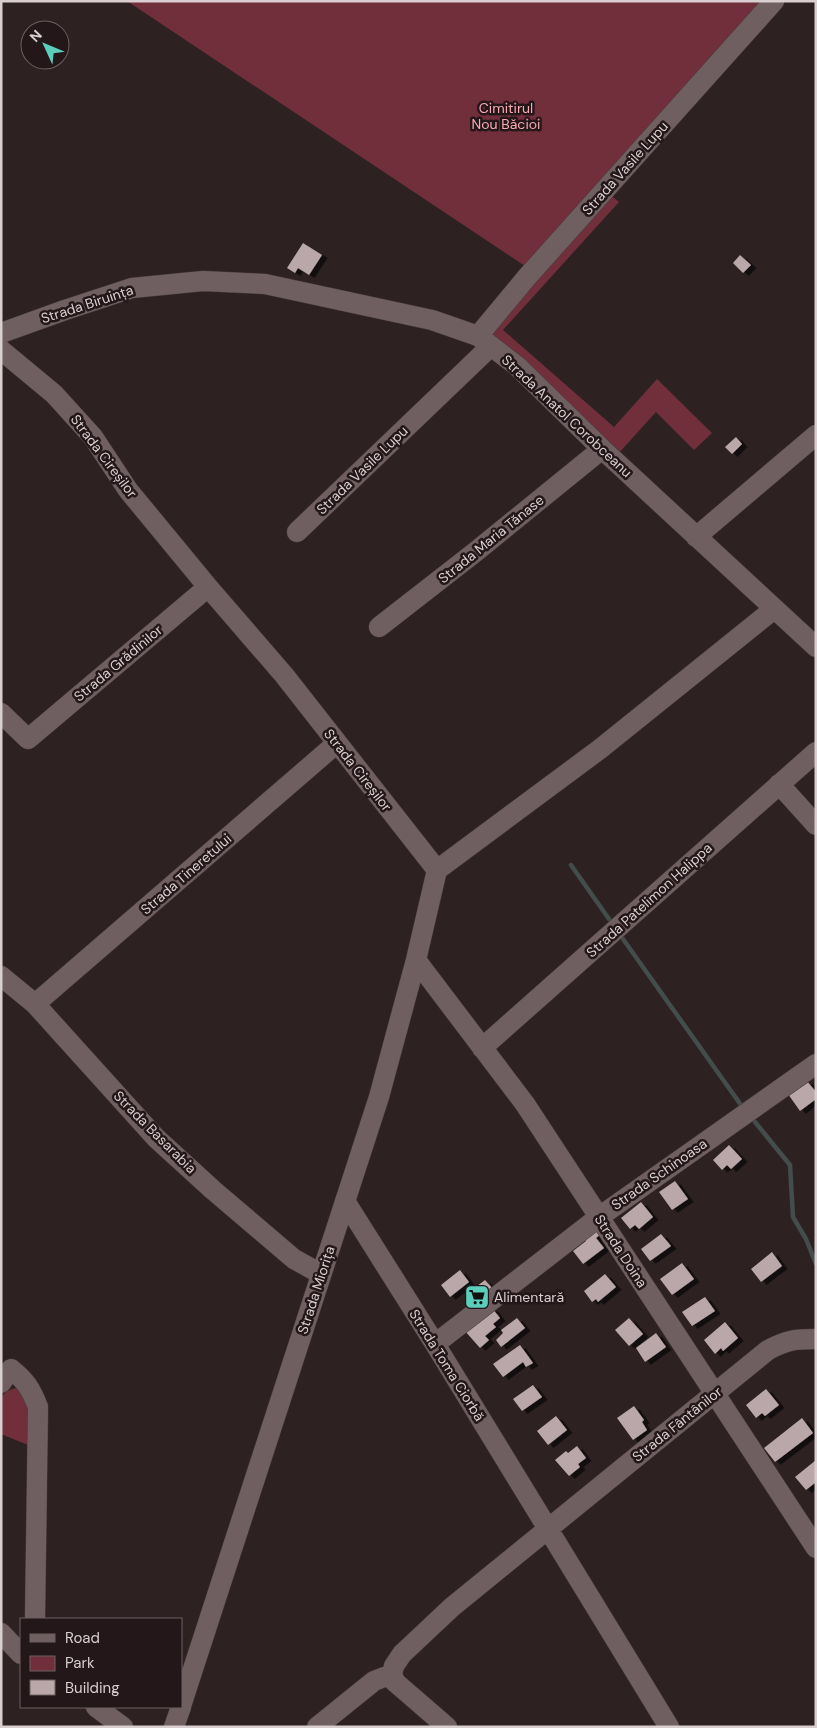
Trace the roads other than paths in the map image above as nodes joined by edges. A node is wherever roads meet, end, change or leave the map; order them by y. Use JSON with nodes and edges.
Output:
{"nodes":[{"id":1,"x":774,"y":1,"type":"edge"},
{"id":2,"x":265,"y":284,"type":"joint"},
{"id":3,"x":1,"y":333,"type":"edge"},
{"id":4,"x":484,"y":341,"type":"junction"},
{"id":5,"x":1,"y":350,"type":"edge"},
{"id":6,"x":816,"y":435,"type":"edge"},
{"id":7,"x":602,"y":449,"type":"junction"},
{"id":8,"x":297,"y":532,"type":"dead end"},
{"id":9,"x":696,"y":537,"type":"junction"},
{"id":10,"x":208,"y":587,"type":"junction"},
{"id":11,"x":774,"y":609,"type":"junction"},
{"id":12,"x":379,"y":627,"type":"dead end"},
{"id":13,"x":816,"y":647,"type":"edge"},
{"id":14,"x":1,"y":713,"type":"edge"},
{"id":15,"x":337,"y":743,"type":"junction"},
{"id":16,"x":816,"y":752,"type":"edge"},
{"id":17,"x":779,"y":784,"type":"junction"},
{"id":18,"x":816,"y":825,"type":"edge"},
{"id":19,"x":437,"y":870,"type":"junction"},
{"id":20,"x":416,"y":960,"type":"junction"},
{"id":21,"x":1,"y":976,"type":"edge"},
{"id":22,"x":35,"y":1004,"type":"junction"},
{"id":23,"x":482,"y":1048,"type":"junction"},
{"id":24,"x":816,"y":1064,"type":"edge"},
{"id":25,"x":345,"y":1201,"type":"junction"},
{"id":26,"x":599,"y":1217,"type":"junction"},
{"id":27,"x":321,"y":1274,"type":"junction"},
{"id":28,"x":816,"y":1339,"type":"edge"},
{"id":29,"x":435,"y":1344,"type":"junction"},
{"id":30,"x":1,"y":1383,"type":"edge"},
{"id":31,"x":714,"y":1393,"type":"junction"},
{"id":32,"x":548,"y":1530,"type":"junction"},
{"id":33,"x":816,"y":1548,"type":"edge"},
{"id":34,"x":35,"y":1618,"type":"edge"},
{"id":35,"x":1,"y":1633,"type":"edge"},
{"id":36,"x":20,"y":1653,"type":"edge"},
{"id":37,"x":392,"y":1674,"type":"junction"},
{"id":38,"x":182,"y":1703,"type":"edge"},
{"id":39,"x":97,"y":1708,"type":"edge"},
{"id":40,"x":180,"y":1708,"type":"edge"},
{"id":41,"x":123,"y":1727,"type":"edge"},
{"id":42,"x":174,"y":1727,"type":"edge"},
{"id":43,"x":317,"y":1727,"type":"edge"},
{"id":44,"x":448,"y":1727,"type":"edge"},
{"id":45,"x":669,"y":1727,"type":"edge"}],
"edges":[{"from":1,"to":4,"type":"street","name":"Strada Vasile Lupu"},
{"from":2,"to":3,"type":"street","name":"Strada Biruința"},
{"from":2,"to":4,"type":"street","name":"Strada Anatol Corobceanu"},
{"from":4,"to":7,"type":"street","name":"Strada Anatol Corobceanu"},
{"from":4,"to":8,"type":"street","name":"Strada Vasile Lupu"},
{"from":5,"to":10,"type":"street","name":"Strada Cireșilor"},
{"from":6,"to":9,"type":"street"},
{"from":7,"to":9,"type":"street","name":"Strada Anatol Corobceanu"},
{"from":7,"to":12,"type":"street","name":"Strada Maria Tănase"},
{"from":9,"to":11,"type":"street","name":"Strada Anatol Corobceanu"},
{"from":10,"to":14,"type":"street","name":"Strada Grădinilor"},
{"from":10,"to":15,"type":"street","name":"Strada Cireșilor"},
{"from":11,"to":13,"type":"street","name":"Strada Anatol Corobceanu"},
{"from":11,"to":19,"type":"street"},
{"from":15,"to":19,"type":"street","name":"Strada Cireșilor"},
{"from":15,"to":22,"type":"street","name":"Strada Tineretului"},
{"from":16,"to":17,"type":"street","name":"Strada Patelimon Halippa"},
{"from":17,"to":18,"type":"street"},
{"from":17,"to":23,"type":"street","name":"Strada Patelimon Halippa"},
{"from":19,"to":20,"type":"street","name":"Strada Miorița"},
{"from":20,"to":23,"type":"street","name":"Strada Doina"},
{"from":20,"to":25,"type":"street","name":"Strada Miorița"},
{"from":21,"to":22,"type":"street","name":"Strada Basarabia"},
{"from":22,"to":27,"type":"street","name":"Strada Basarabia"},
{"from":23,"to":26,"type":"street","name":"Strada Doina"},
{"from":24,"to":26,"type":"street","name":"Strada Schinoasa"},
{"from":25,"to":27,"type":"street","name":"Strada Miorița"},
{"from":25,"to":29,"type":"street","name":"Strada Toma Ciorbă"},
{"from":26,"to":29,"type":"street","name":"Strada Schinoasa"},
{"from":26,"to":31,"type":"street","name":"Strada Doina"},
{"from":27,"to":38,"type":"street","name":"Strada Miorița"},
{"from":28,"to":31,"type":"street","name":"Strada Fântânilor"},
{"from":29,"to":32,"type":"street","name":"Strada Toma Ciorbă"},
{"from":30,"to":34,"type":"street"},
{"from":31,"to":32,"type":"street","name":"Strada Fântânilor"},
{"from":31,"to":33,"type":"street","name":"Strada Doina"},
{"from":32,"to":37,"type":"street"},
{"from":32,"to":45,"type":"street","name":"Strada Toma Ciorbă"},
{"from":35,"to":36,"type":"street"},
{"from":37,"to":43,"type":"street"},
{"from":37,"to":44,"type":"street"},
{"from":39,"to":41,"type":"street"},
{"from":40,"to":42,"type":"street","name":"Strada Miorița"}]}
